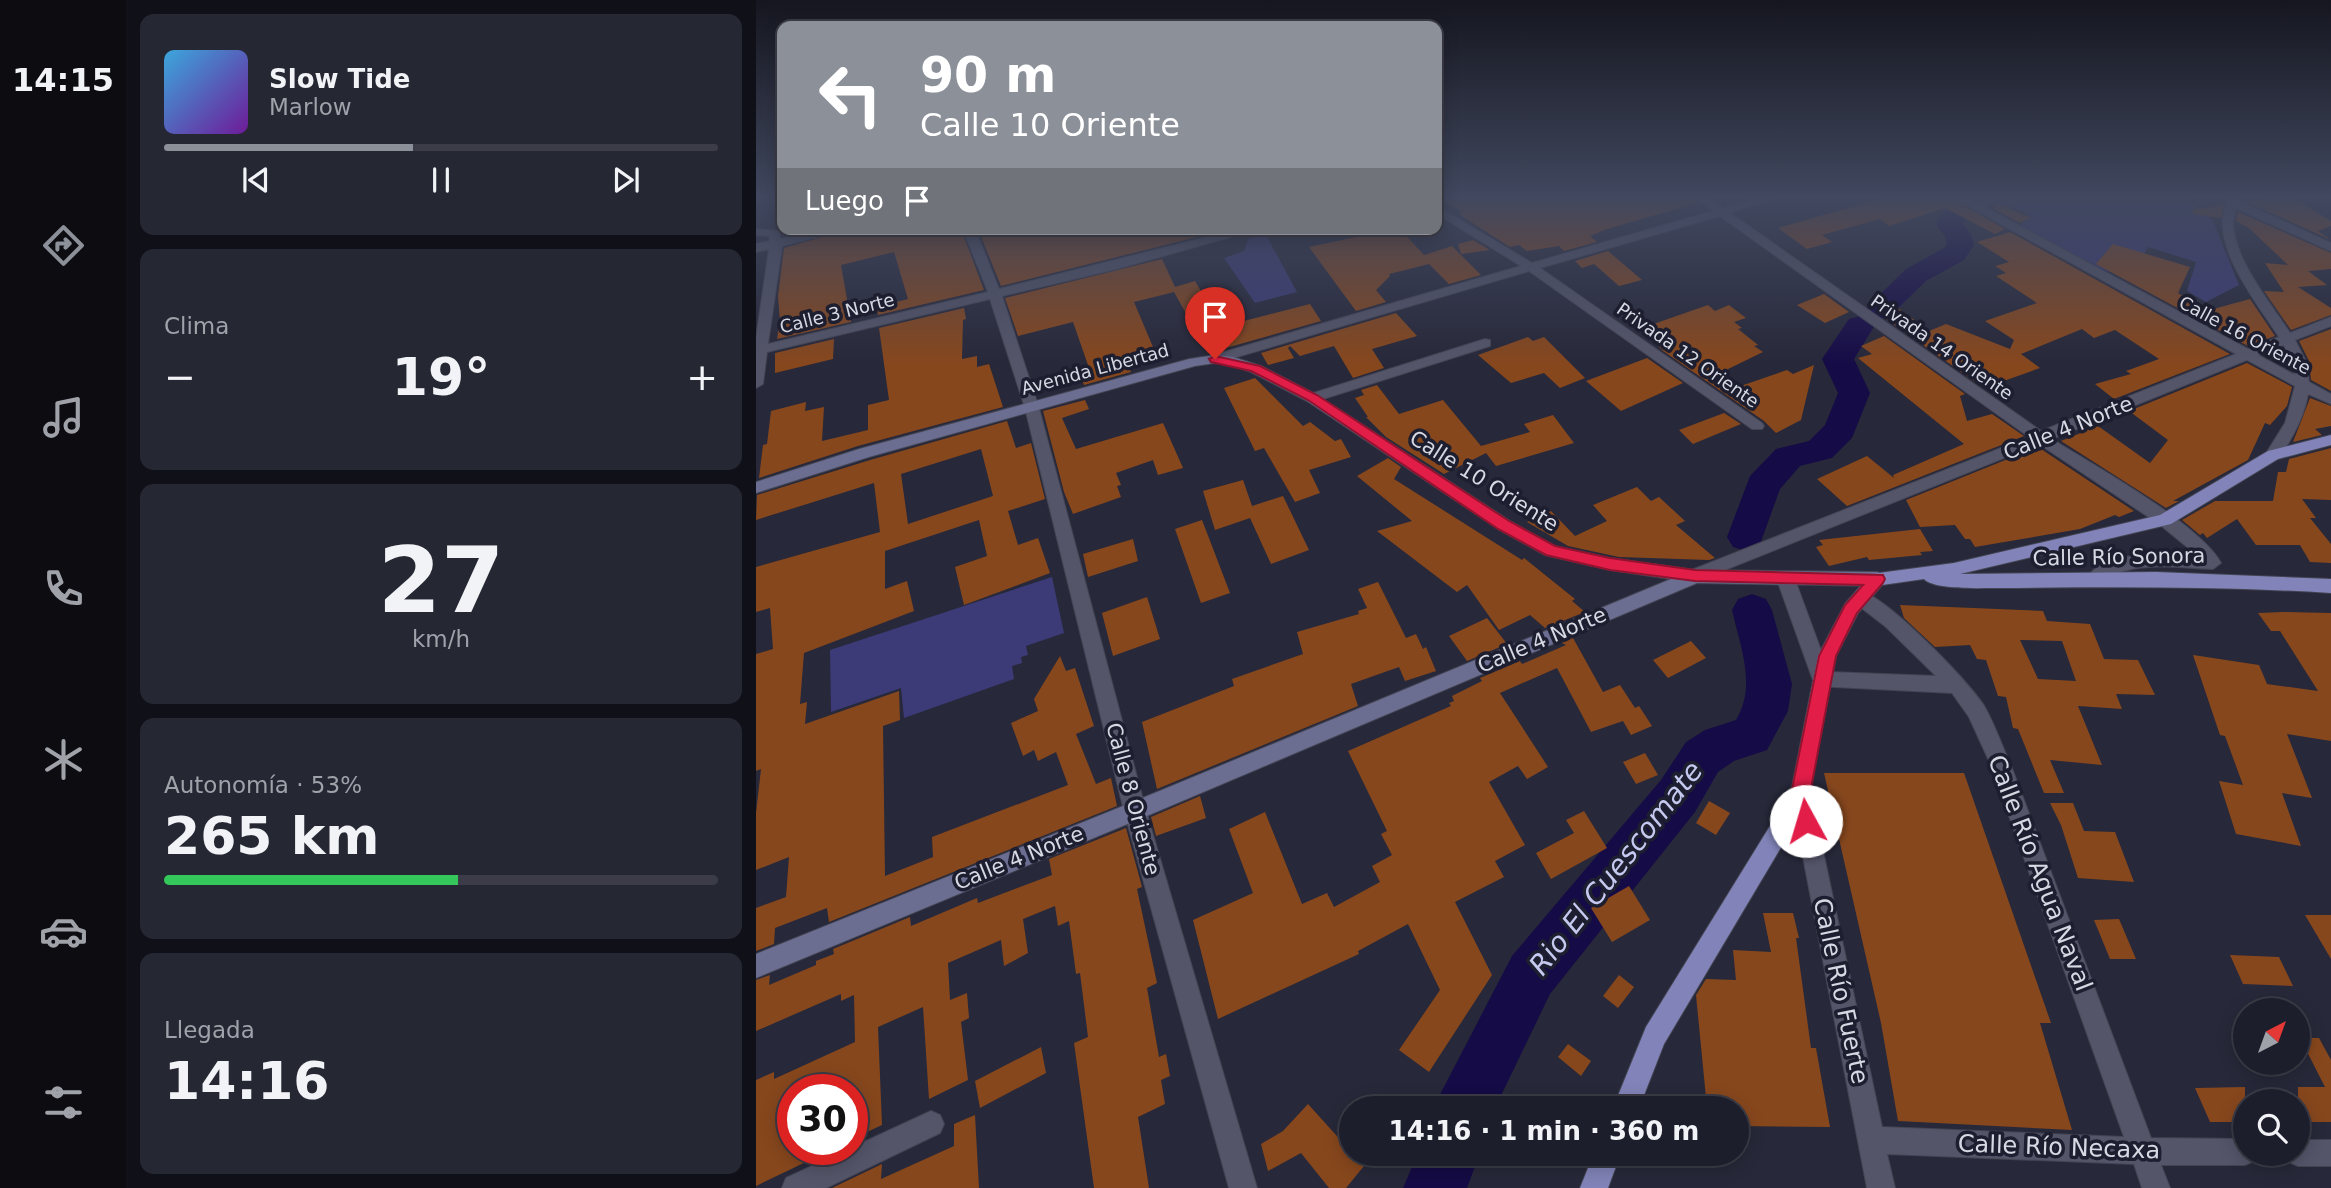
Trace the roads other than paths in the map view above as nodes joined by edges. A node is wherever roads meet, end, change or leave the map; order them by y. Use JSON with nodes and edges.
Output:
{"nodes":[{"id":1,"x":773,"y":253,"type":"edge"},
{"id":2,"x":979,"y":253,"type":"edge"},
{"id":3,"x":1160,"y":253,"type":"edge"},
{"id":4,"x":1509,"y":253,"type":"edge"},
{"id":5,"x":1572,"y":253,"type":"edge"},
{"id":6,"x":1779,"y":253,"type":"edge"},
{"id":7,"x":2060,"y":253,"type":"edge"},
{"id":8,"x":2235,"y":253,"type":"edge"},
{"id":9,"x":1529,"y":266,"type":"junction"},
{"id":10,"x":994,"y":292,"type":"junction"},
{"id":11,"x":2331,"y":321,"type":"edge"},
{"id":12,"x":2287,"y":340,"type":"junction"},
{"id":13,"x":1485,"y":343,"type":"dead end"},
{"id":14,"x":759,"y":350,"type":"edge"},
{"id":15,"x":2245,"y":355,"type":"junction"},
{"id":16,"x":1215,"y":359,"type":"junction"},
{"id":17,"x":756,"y":384,"type":"edge"},
{"id":18,"x":2302,"y":385,"type":"junction"},
{"id":19,"x":1312,"y":398,"type":"junction"},
{"id":20,"x":2331,"y":400,"type":"edge"},
{"id":21,"x":1032,"y":408,"type":"junction"},
{"id":22,"x":1757,"y":426,"type":"dead end"},
{"id":23,"x":2042,"y":439,"type":"junction"},
{"id":24,"x":2331,"y":440,"type":"edge"},
{"id":25,"x":2273,"y":455,"type":"junction"},
{"id":26,"x":756,"y":488,"type":"edge"},
{"id":27,"x":2165,"y":520,"type":"junction"},
{"id":28,"x":1908,"y":575,"type":"junction"},
{"id":29,"x":1695,"y":576,"type":"junction"},
{"id":30,"x":1785,"y":577,"type":"junction"},
{"id":31,"x":1878,"y":579,"type":"junction"},
{"id":32,"x":2095,"y":579,"type":"junction"},
{"id":33,"x":2331,"y":586,"type":"edge"},
{"id":34,"x":1861,"y":598,"type":"junction"},
{"id":35,"x":1822,"y":680,"type":"junction"},
{"id":36,"x":1957,"y":685,"type":"junction"},
{"id":37,"x":1801,"y":794,"type":"junction"},
{"id":38,"x":1135,"y":811,"type":"junction"},
{"id":39,"x":756,"y":966,"type":"edge"},
{"id":40,"x":1631,"y":1096,"type":"edge"},
{"id":41,"x":931,"y":1124,"type":"dead end"},
{"id":42,"x":1872,"y":1140,"type":"junction"},
{"id":43,"x":2143,"y":1151,"type":"junction"},
{"id":44,"x":2233,"y":1152,"type":"edge"},
{"id":45,"x":2310,"y":1153,"type":"edge"},
{"id":46,"x":2331,"y":1153,"type":"edge"},
{"id":47,"x":1603,"y":1166,"type":"edge"},
{"id":48,"x":1238,"y":1186,"type":"edge"},
{"id":49,"x":796,"y":1188,"type":"edge"},
{"id":50,"x":1594,"y":1188,"type":"edge"},
{"id":51,"x":1881,"y":1188,"type":"edge"},
{"id":52,"x":2156,"y":1188,"type":"edge"}],
"edges":[{"from":1,"to":14,"type":"street"},
{"from":2,"to":10,"type":"street","name":"Calle 8 Oriente"},
{"from":3,"to":10,"type":"street","name":"Calle 3 Norte"},
{"from":4,"to":9,"type":"street","name":"Privada 12 Oriente"},
{"from":5,"to":9,"type":"street","name":"Avenida Libertad"},
{"from":6,"to":23,"type":"street","name":"Privada 14 Oriente"},
{"from":7,"to":15,"type":"street","name":"Calle 16 Oriente"},
{"from":8,"to":12,"type":"street"},
{"from":9,"to":16,"type":"street","name":"Avenida Libertad"},
{"from":9,"to":22,"type":"street","name":"Privada 12 Oriente"},
{"from":10,"to":14,"type":"street","name":"Calle 3 Norte"},
{"from":10,"to":21,"type":"street","name":"Calle 8 Oriente"},
{"from":11,"to":12,"type":"street","name":"Calle 4 Norte"},
{"from":12,"to":15,"type":"street","name":"Calle 4 Norte"},
{"from":12,"to":18,"type":"street"},
{"from":13,"to":19,"type":"street"},
{"from":14,"to":17,"type":"street"},
{"from":15,"to":18,"type":"street","name":"Calle 16 Oriente"},
{"from":15,"to":23,"type":"street","name":"Calle 4 Norte"},
{"from":16,"to":19,"type":"main road","name":"Calle 10 Oriente"},
{"from":16,"to":21,"type":"main road","name":"Avenida Libertad"},
{"from":18,"to":20,"type":"street","name":"Calle 16 Oriente"},
{"from":18,"to":25,"type":"street"},
{"from":19,"to":29,"type":"main road","name":"Calle 10 Oriente"},
{"from":21,"to":26,"type":"main road","name":"Avenida Libertad"},
{"from":21,"to":38,"type":"street","name":"Calle 8 Oriente"},
{"from":23,"to":27,"type":"street","name":"Privada 14 Oriente"},
{"from":23,"to":29,"type":"street","name":"Calle 4 Norte"},
{"from":24,"to":25,"type":"main road"},
{"from":25,"to":27,"type":"main road"},
{"from":27,"to":28,"type":"main road"},
{"from":27,"to":32,"type":"street","name":"Privada 14 Oriente"},
{"from":28,"to":31,"type":"main road"},
{"from":28,"to":32,"type":"main road","name":"Calle Río Sonora"},
{"from":29,"to":30,"type":"main road","name":"Calle 10 Oriente"},
{"from":29,"to":38,"type":"main road","name":"Calle 4 Norte"},
{"from":30,"to":31,"type":"main road","name":"Calle 10 Oriente"},
{"from":30,"to":35,"type":"street"},
{"from":31,"to":34,"type":"main road"},
{"from":32,"to":33,"type":"main road","name":"Calle Río Sonora"},
{"from":34,"to":35,"type":"main road"},
{"from":34,"to":36,"type":"street","name":"Calle Río Agua Naval"},
{"from":35,"to":36,"type":"street"},
{"from":35,"to":37,"type":"main road"},
{"from":36,"to":43,"type":"street","name":"Calle Río Agua Naval"},
{"from":37,"to":40,"type":"main road"},
{"from":37,"to":42,"type":"street","name":"Calle Río Fuerte"},
{"from":38,"to":39,"type":"main road","name":"Calle 4 Norte"},
{"from":38,"to":48,"type":"street","name":"Calle 8 Oriente"},
{"from":41,"to":49,"type":"street"},
{"from":42,"to":43,"type":"street","name":"Calle Río Necaxa"},
{"from":42,"to":51,"type":"street","name":"Calle Río Fuerte"},
{"from":43,"to":44,"type":"street","name":"Calle Río Necaxa"},
{"from":43,"to":52,"type":"street","name":"Calle Río Agua Naval"},
{"from":45,"to":46,"type":"street"},
{"from":47,"to":50,"type":"main road"}]}
